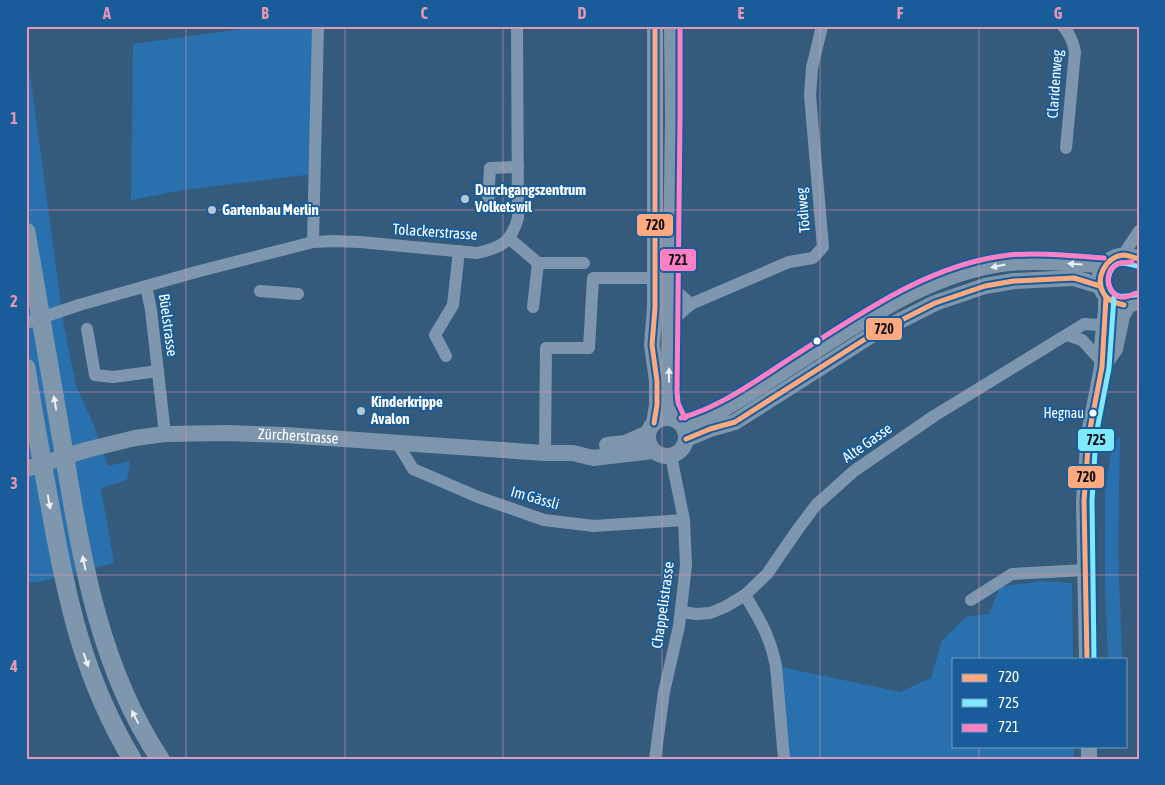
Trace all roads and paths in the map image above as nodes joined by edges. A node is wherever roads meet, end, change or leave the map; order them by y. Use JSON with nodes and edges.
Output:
{"nodes":[{"id":1,"x":318,"y":26,"type":"edge"},
{"id":2,"x":518,"y":26,"type":"edge"},
{"id":3,"x":655,"y":26,"type":"edge"},
{"id":4,"x":672,"y":26,"type":"edge"},
{"id":5,"x":822,"y":26,"type":"edge"},
{"id":6,"x":1063,"y":26,"type":"edge"},
{"id":7,"x":1066,"y":148,"type":"dead end"},
{"id":8,"x":518,"y":167,"type":"junction"},
{"id":9,"x":488,"y":206,"type":"dead end"},
{"id":10,"x":1139,"y":231,"type":"edge"},
{"id":11,"x":26,"y":232,"type":"edge"},
{"id":12,"x":510,"y":239,"type":"junction"},
{"id":13,"x":313,"y":242,"type":"junction"},
{"id":14,"x":459,"y":251,"type":"junction"},
{"id":15,"x":1123,"y":254,"type":"junction"},
{"id":16,"x":1139,"y":259,"type":"edge"},
{"id":17,"x":538,"y":263,"type":"junction"},
{"id":18,"x":584,"y":264,"type":"dead end"},
{"id":19,"x":1104,"y":265,"type":"junction"},
{"id":20,"x":654,"y":278,"type":"junction"},
{"id":21,"x":146,"y":286,"type":"junction"},
{"id":22,"x":670,"y":286,"type":"junction"},
{"id":23,"x":260,"y":291,"type":"dead end"},
{"id":24,"x":1103,"y":292,"type":"junction"},
{"id":25,"x":298,"y":294,"type":"dead end"},
{"id":26,"x":1133,"y":302,"type":"edge"},
{"id":27,"x":690,"y":304,"type":"junction"},
{"id":28,"x":533,"y":307,"type":"dead end"},
{"id":29,"x":669,"y":322,"type":"junction"},
{"id":30,"x":26,"y":323,"type":"edge"},
{"id":31,"x":1099,"y":325,"type":"dead end"},
{"id":32,"x":86,"y":329,"type":"dead end"},
{"id":33,"x":1067,"y":334,"type":"junction"},
{"id":34,"x":446,"y":356,"type":"dead end"},
{"id":35,"x":1102,"y":364,"type":"junction"},
{"id":36,"x":26,"y":368,"type":"edge"},
{"id":37,"x":158,"y":371,"type":"junction"},
{"id":38,"x":651,"y":428,"type":"junction"},
{"id":39,"x":682,"y":429,"type":"junction"},
{"id":40,"x":165,"y":434,"type":"junction"},
{"id":41,"x":398,"y":444,"type":"junction"},
{"id":42,"x":653,"y":451,"type":"junction"},
{"id":43,"x":546,"y":453,"type":"junction"},
{"id":44,"x":573,"y":453,"type":"junction"},
{"id":45,"x":671,"y":456,"type":"junction"},
{"id":46,"x":26,"y":469,"type":"edge"},
{"id":47,"x":684,"y":520,"type":"junction"},
{"id":48,"x":1086,"y":570,"type":"junction"},
{"id":49,"x":745,"y":594,"type":"junction"},
{"id":50,"x":971,"y":600,"type":"dead end"},
{"id":51,"x":681,"y":612,"type":"junction"},
{"id":52,"x":1087,"y":658,"type":"edge"},
{"id":53,"x":132,"y":759,"type":"edge"},
{"id":54,"x":160,"y":759,"type":"edge"},
{"id":55,"x":655,"y":759,"type":"edge"},
{"id":56,"x":784,"y":759,"type":"edge"}],
"edges":[{"from":1,"to":13,"type":"street"},
{"from":2,"to":8,"type":"street"},
{"from":3,"to":20,"type":"main road"},
{"from":4,"to":22,"type":"main road"},
{"from":5,"to":27,"type":"street","name":"Tödiweg"},
{"from":6,"to":7,"type":"street","name":"Claridenweg"},
{"from":8,"to":9,"type":"street"},
{"from":8,"to":12,"type":"street"},
{"from":10,"to":15,"type":"street"},
{"from":54,"to":11,"type":"highway","one_way":true},
{"from":12,"to":14,"type":"street","name":"Tolackerstrasse"},
{"from":12,"to":17,"type":"street"},
{"from":13,"to":14,"type":"street","name":"Tolackerstrasse"},
{"from":13,"to":21,"type":"street","name":"Tolackerstrasse"},
{"from":14,"to":34,"type":"street"},
{"from":15,"to":16,"type":"main road"},
{"from":15,"to":19,"type":"main road"},
{"from":17,"to":18,"type":"street"},
{"from":17,"to":28,"type":"street"},
{"from":19,"to":24,"type":"main road"},
{"from":19,"to":39,"type":"main road","one_way":true},
{"from":20,"to":38,"type":"main road"},
{"from":20,"to":43,"type":"street"},
{"from":21,"to":30,"type":"street","name":"Büelstrasse","bridge":true},
{"from":21,"to":37,"type":"street","name":"Büelstrasse"},
{"from":22,"to":27,"type":"street"},
{"from":22,"to":29,"type":"main road"},
{"from":23,"to":25,"type":"street"},
{"from":24,"to":26,"type":"main road"},
{"from":24,"to":35,"type":"main road"},
{"from":24,"to":39,"type":"main road"},
{"from":26,"to":35,"type":"main road"},
{"from":27,"to":29,"type":"street","name":"Tödiweg"},
{"from":39,"to":29,"type":"main road","one_way":true},
{"from":31,"to":33,"type":"street","name":"Alte Gasse"},
{"from":32,"to":37,"type":"street"},
{"from":33,"to":35,"type":"street"},
{"from":33,"to":49,"type":"street","name":"Alte Gasse"},
{"from":35,"to":48,"type":"main road"},
{"from":36,"to":53,"type":"highway","one_way":true},
{"from":37,"to":40,"type":"street","name":"Büelstrasse"},
{"from":38,"to":39,"type":"main road"},
{"from":38,"to":42,"type":"main road"},
{"from":38,"to":44,"type":"main road","name":"Zürcherstrasse"},
{"from":39,"to":45,"type":"main road"},
{"from":40,"to":41,"type":"main road","name":"Zürcherstrasse"},
{"from":40,"to":46,"type":"main road","name":"Zürcherstrasse","bridge":true},
{"from":41,"to":43,"type":"main road","name":"Zürcherstrasse"},
{"from":41,"to":47,"type":"street","name":"Im Gässli"},
{"from":42,"to":44,"type":"main road","name":"Zürcherstrasse"},
{"from":42,"to":45,"type":"main road"},
{"from":43,"to":44,"type":"main road","name":"Zürcherstrasse"},
{"from":45,"to":47,"type":"street","name":"Chappelistrasse"},
{"from":47,"to":51,"type":"street","name":"Chappelistrasse"},
{"from":48,"to":50,"type":"street"},
{"from":48,"to":52,"type":"main road"},
{"from":49,"to":51,"type":"street","name":"Alte Gasse"},
{"from":49,"to":56,"type":"street"},
{"from":51,"to":55,"type":"street","name":"Chappelistrasse"}]}
